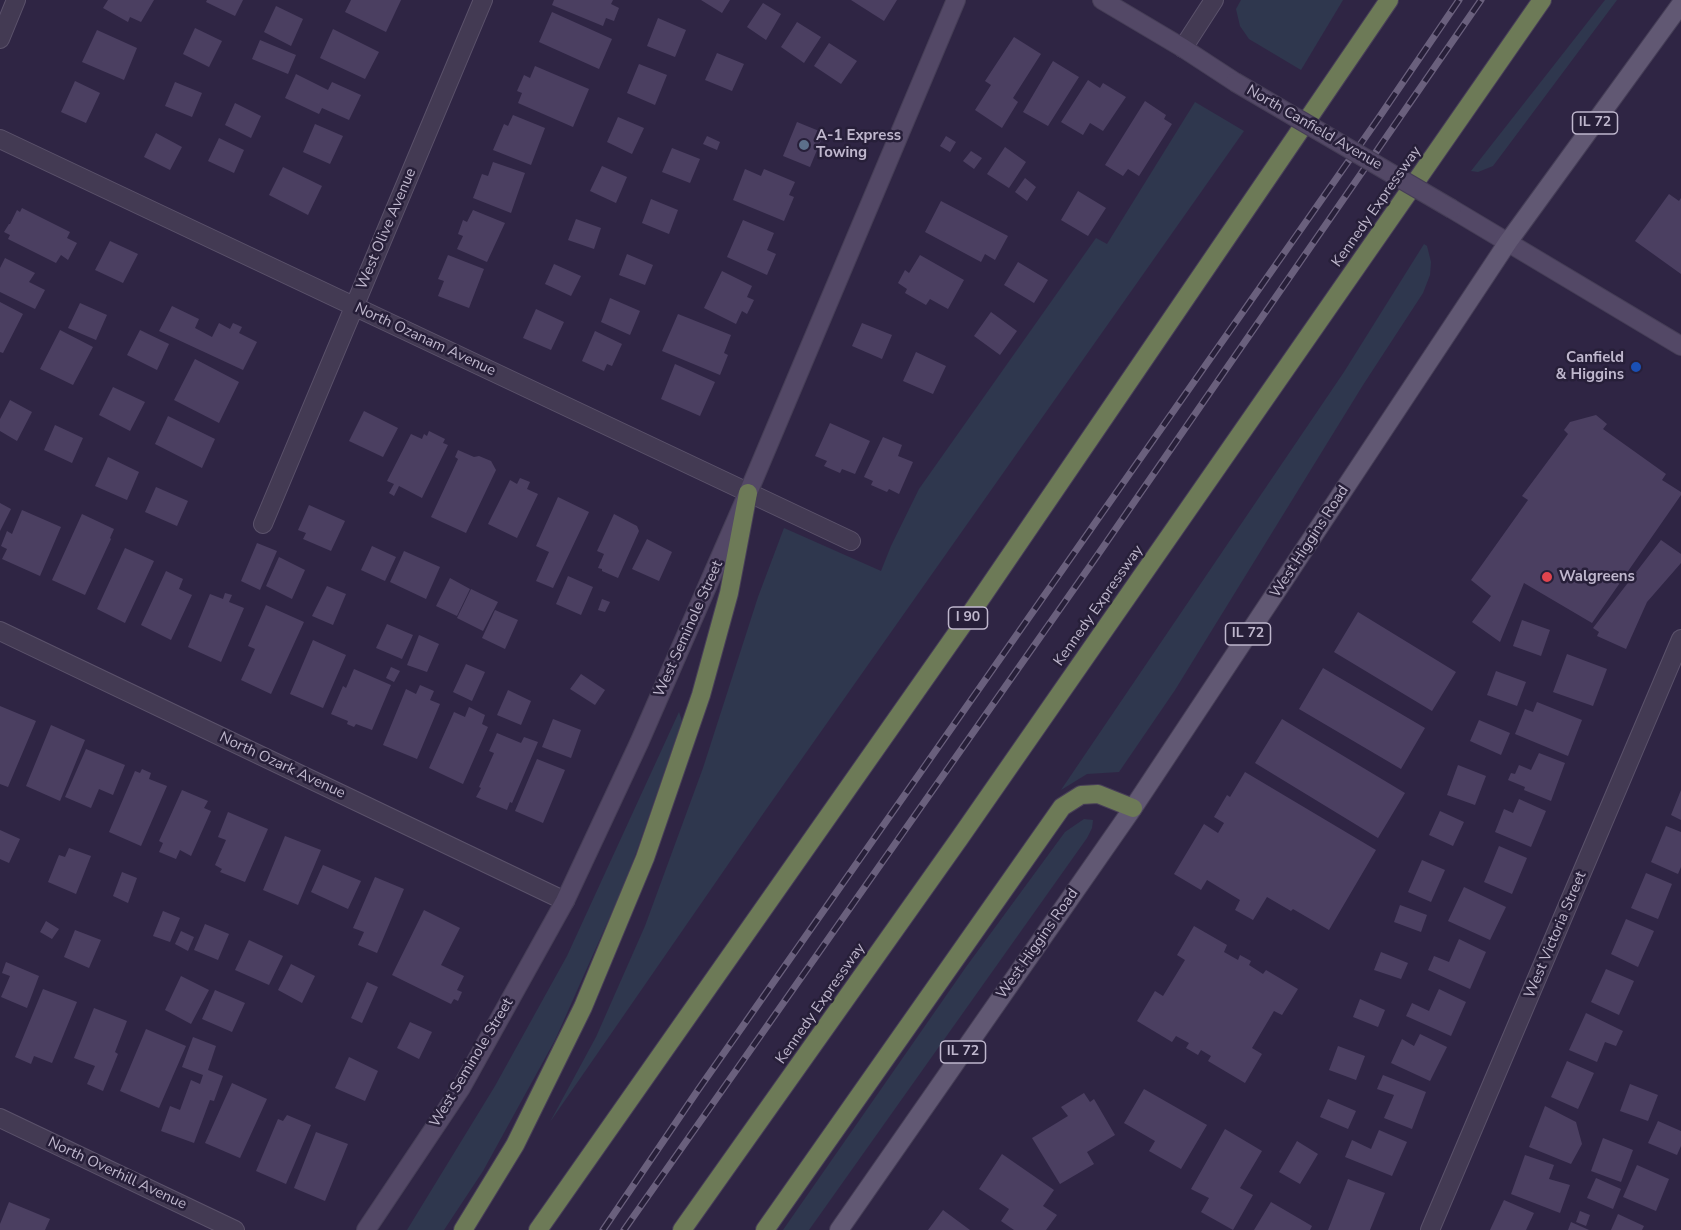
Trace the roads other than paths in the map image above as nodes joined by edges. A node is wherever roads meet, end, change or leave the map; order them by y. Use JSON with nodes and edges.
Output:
{"nodes":[{"id":1,"x":16,"y":0,"type":"edge"},
{"id":2,"x":483,"y":0,"type":"edge"},
{"id":3,"x":956,"y":0,"type":"edge"},
{"id":4,"x":1102,"y":0,"type":"edge"},
{"id":5,"x":1214,"y":0,"type":"edge"},
{"id":6,"x":1389,"y":0,"type":"edge"},
{"id":7,"x":1542,"y":0,"type":"edge"},
{"id":8,"x":1681,"y":4,"type":"edge"},
{"id":9,"x":0,"y":39,"type":"edge"},
{"id":10,"x":1183,"y":48,"type":"junction"},
{"id":11,"x":0,"y":139,"type":"edge"},
{"id":12,"x":1508,"y":242,"type":"junction"},
{"id":13,"x":355,"y":307,"type":"junction"},
{"id":14,"x":1681,"y":346,"type":"edge"},
{"id":15,"x":748,"y":493,"type":"junction"},
{"id":16,"x":263,"y":524,"type":"dead end"},
{"id":17,"x":851,"y":541,"type":"dead end"},
{"id":18,"x":0,"y":631,"type":"edge"},
{"id":19,"x":1681,"y":639,"type":"edge"},
{"id":20,"x":1133,"y":808,"type":"junction"},
{"id":21,"x":565,"y":901,"type":"junction"},
{"id":22,"x":0,"y":1118,"type":"edge"},
{"id":23,"x":234,"y":1230,"type":"edge"},
{"id":24,"x":366,"y":1230,"type":"edge"},
{"id":25,"x":462,"y":1230,"type":"edge"},
{"id":26,"x":538,"y":1230,"type":"edge"},
{"id":27,"x":682,"y":1230,"type":"edge"},
{"id":28,"x":765,"y":1230,"type":"edge"},
{"id":29,"x":839,"y":1230,"type":"edge"},
{"id":30,"x":1430,"y":1230,"type":"edge"}],
"edges":[{"from":1,"to":9,"type":"street"},
{"from":2,"to":13,"type":"street","name":"West Olive Avenue"},
{"from":3,"to":15,"type":"street","name":"West Seminole Street"},
{"from":4,"to":10,"type":"street","name":"North Canfield Avenue"},
{"from":5,"to":10,"type":"street"},
{"from":6,"to":26,"type":"highway","number":"I 90"},
{"from":7,"to":27,"type":"highway","name":"Kennedy Expressway"},
{"from":8,"to":12,"type":"main road","name":"West Higgins Road","number":"IL 72"},
{"from":10,"to":12,"type":"street","name":"North Canfield Avenue","bridge":true},
{"from":11,"to":13,"type":"street","name":"North Ozanam Avenue"},
{"from":12,"to":14,"type":"street","name":"North Canfield Avenue"},
{"from":12,"to":20,"type":"main road","name":"West Higgins Road","number":"IL 72"},
{"from":13,"to":15,"type":"street","name":"North Ozanam Avenue"},
{"from":13,"to":16,"type":"street","name":"West Olive Avenue"},
{"from":15,"to":17,"type":"street","name":"North Ozanam Avenue"},
{"from":15,"to":21,"type":"street","name":"West Seminole Street"},
{"from":15,"to":25,"type":"highway"},
{"from":18,"to":21,"type":"street","name":"North Ozark Avenue"},
{"from":19,"to":30,"type":"street","name":"West Victoria Street"},
{"from":20,"to":28,"type":"highway"},
{"from":20,"to":29,"type":"main road","name":"West Higgins Road","number":"IL 72"},
{"from":21,"to":24,"type":"street","name":"West Seminole Street"},
{"from":22,"to":23,"type":"street","name":"North Overhill Avenue"}]}
